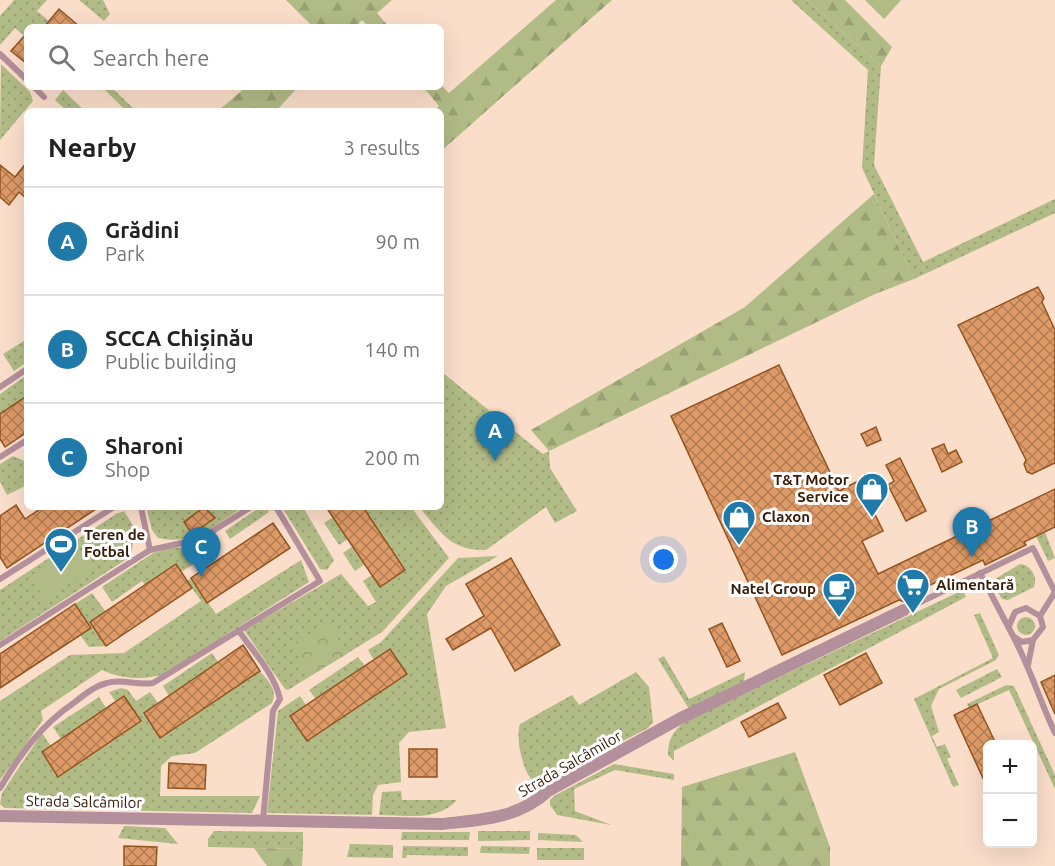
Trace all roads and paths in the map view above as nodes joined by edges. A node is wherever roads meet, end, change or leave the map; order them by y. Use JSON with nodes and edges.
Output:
{"nodes":[{"id":1,"x":0,"y":54,"type":"edge"},
{"id":2,"x":24,"y":77,"type":"edge"},
{"id":3,"x":37,"y":90,"type":"edge"},
{"id":4,"x":44,"y":97,"type":"dead end"},
{"id":5,"x":24,"y":371,"type":"edge"},
{"id":6,"x":0,"y":387,"type":"edge"},
{"id":7,"x":24,"y":442,"type":"edge"},
{"id":8,"x":0,"y":457,"type":"edge"},
{"id":9,"x":109,"y":510,"type":"edge"},
{"id":10,"x":142,"y":510,"type":"edge"},
{"id":11,"x":246,"y":510,"type":"edge"},
{"id":12,"x":278,"y":510,"type":"edge"},
{"id":13,"x":150,"y":550,"type":"junction"},
{"id":14,"x":980,"y":573,"type":"junction"},
{"id":15,"x":0,"y":579,"type":"edge"},
{"id":16,"x":904,"y":610,"type":"joint"},
{"id":17,"x":1040,"y":616,"type":"junction"},
{"id":18,"x":1009,"y":626,"type":"junction"},
{"id":19,"x":238,"y":630,"type":"junction"},
{"id":20,"x":1013,"y":636,"type":"junction"},
{"id":21,"x":1033,"y":640,"type":"junction"},
{"id":22,"x":0,"y":645,"type":"edge"},
{"id":23,"x":1028,"y":665,"type":"junction"},
{"id":24,"x":1055,"y":733,"type":"edge"},
{"id":25,"x":0,"y":788,"type":"edge"},
{"id":26,"x":0,"y":816,"type":"edge"},
{"id":27,"x":263,"y":820,"type":"junction"}],
"edges":[{"from":1,"to":2,"type":"lane"},
{"from":3,"to":4,"type":"lane"},
{"from":5,"to":6,"type":"lane"},
{"from":7,"to":8,"type":"lane"},
{"from":9,"to":15,"type":"lane"},
{"from":10,"to":13,"type":"lane"},
{"from":11,"to":13,"type":"lane"},
{"from":12,"to":19,"type":"lane"},
{"from":13,"to":22,"type":"lane"},
{"from":14,"to":16,"type":"lane","name":"Strada Salcâmilor"},
{"from":14,"to":17,"type":"lane","name":"Strada Salcâmilor"},
{"from":14,"to":18,"type":"lane"},
{"from":16,"to":27,"type":"street","name":"Strada Salcâmilor"},
{"from":17,"to":18,"type":"lane"},
{"from":17,"to":21,"type":"lane","name":"Strada Salcâmilor"},
{"from":18,"to":20,"type":"lane"},
{"from":19,"to":25,"type":"lane"},
{"from":19,"to":27,"type":"lane"},
{"from":20,"to":21,"type":"lane"},
{"from":20,"to":23,"type":"lane"},
{"from":21,"to":23,"type":"lane","name":"Strada Salcâmilor"},
{"from":23,"to":24,"type":"lane"},
{"from":26,"to":27,"type":"street","name":"Strada Salcâmilor"}]}
